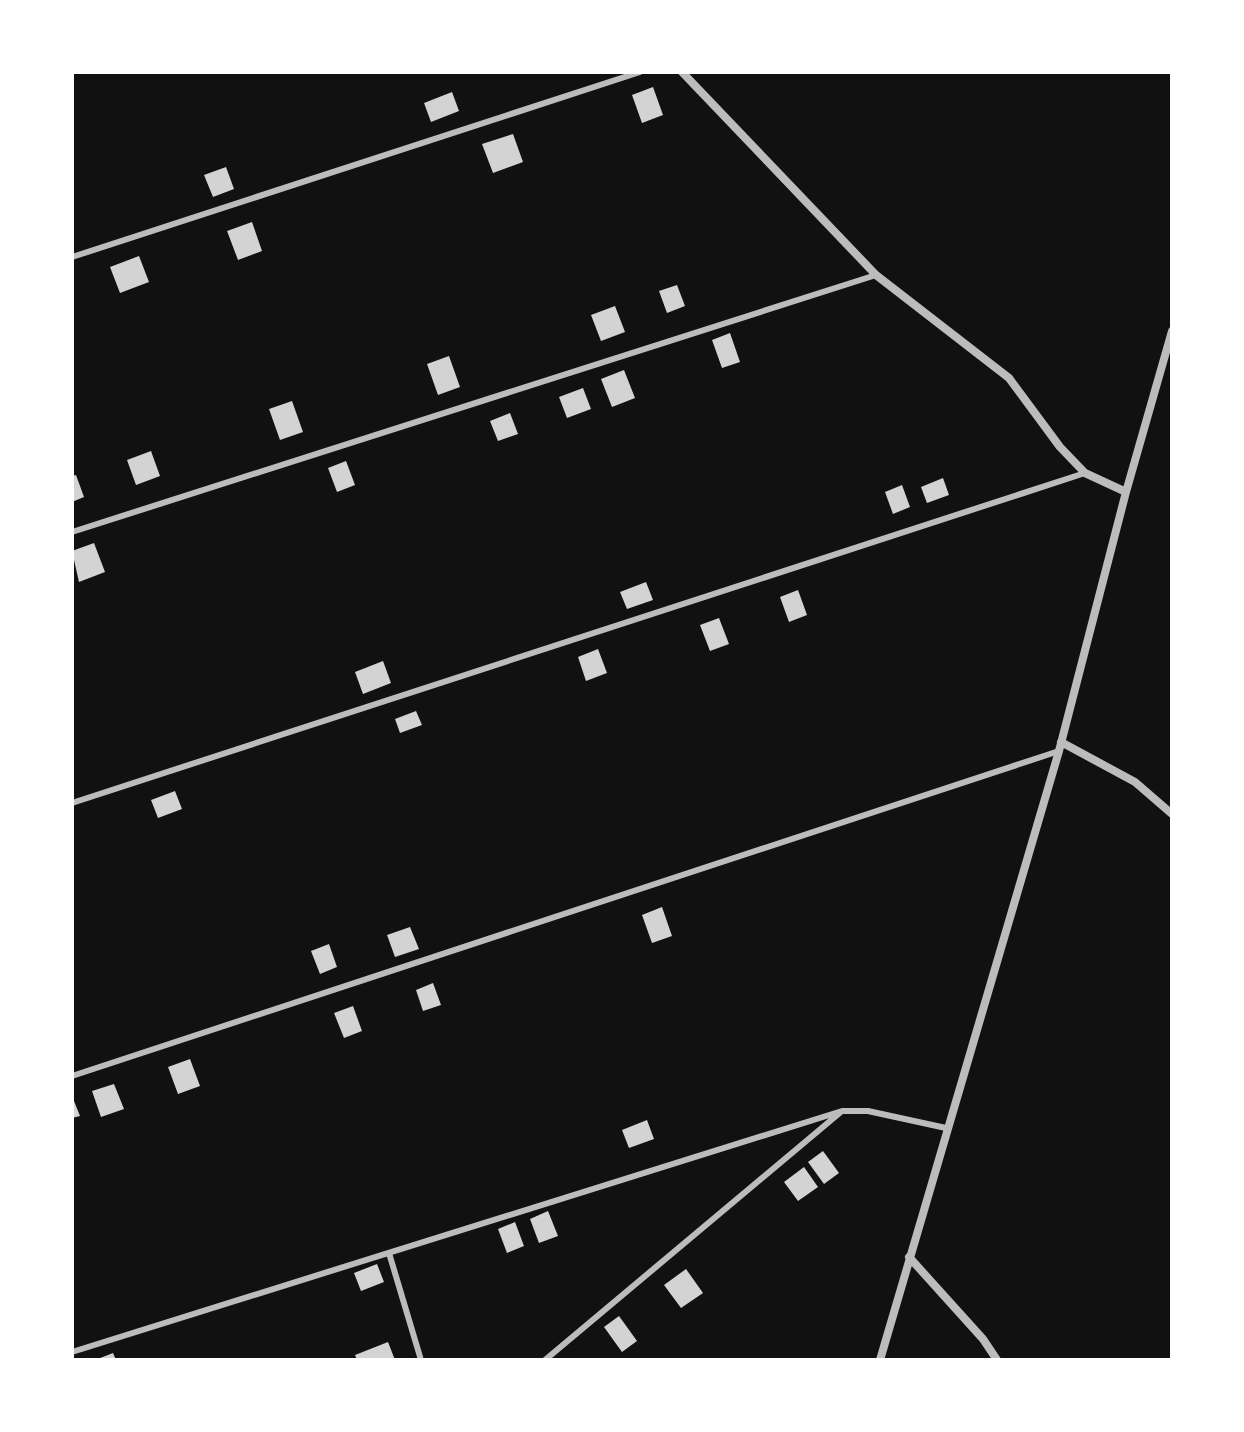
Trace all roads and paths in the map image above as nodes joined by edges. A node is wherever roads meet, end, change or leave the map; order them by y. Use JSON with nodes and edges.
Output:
{"nodes":[{"id":1,"x":640,"y":72,"type":"edge"},
{"id":2,"x":682,"y":72,"type":"edge"},
{"id":3,"x":72,"y":257,"type":"edge"},
{"id":4,"x":876,"y":275,"type":"junction"},
{"id":5,"x":1172,"y":331,"type":"edge"},
{"id":6,"x":1085,"y":473,"type":"junction"},
{"id":7,"x":1126,"y":492,"type":"junction"},
{"id":8,"x":72,"y":532,"type":"edge"},
{"id":9,"x":1060,"y":747,"type":"junction"},
{"id":10,"x":72,"y":803,"type":"edge"},
{"id":11,"x":1172,"y":814,"type":"edge"},
{"id":12,"x":72,"y":1076,"type":"edge"},
{"id":13,"x":842,"y":1111,"type":"junction"},
{"id":14,"x":946,"y":1128,"type":"junction"},
{"id":15,"x":389,"y":1253,"type":"junction"},
{"id":16,"x":909,"y":1257,"type":"junction"},
{"id":17,"x":72,"y":1352,"type":"edge"},
{"id":18,"x":421,"y":1360,"type":"edge"},
{"id":19,"x":545,"y":1360,"type":"edge"},
{"id":20,"x":880,"y":1360,"type":"edge"},
{"id":21,"x":997,"y":1360,"type":"edge"}],
"edges":[{"from":1,"to":3,"type":"lane"},
{"from":2,"to":4,"type":"street"},
{"from":4,"to":6,"type":"street"},
{"from":4,"to":8,"type":"lane"},
{"from":5,"to":7,"type":"street"},
{"from":6,"to":7,"type":"street"},
{"from":6,"to":10,"type":"lane"},
{"from":7,"to":9,"type":"street"},
{"from":9,"to":11,"type":"street"},
{"from":9,"to":12,"type":"lane"},
{"from":9,"to":14,"type":"street"},
{"from":13,"to":14,"type":"lane"},
{"from":13,"to":15,"type":"lane"},
{"from":13,"to":19,"type":"lane"},
{"from":14,"to":16,"type":"street"},
{"from":15,"to":17,"type":"lane"},
{"from":15,"to":18,"type":"lane"},
{"from":16,"to":20,"type":"street"},
{"from":16,"to":21,"type":"street"}]}
